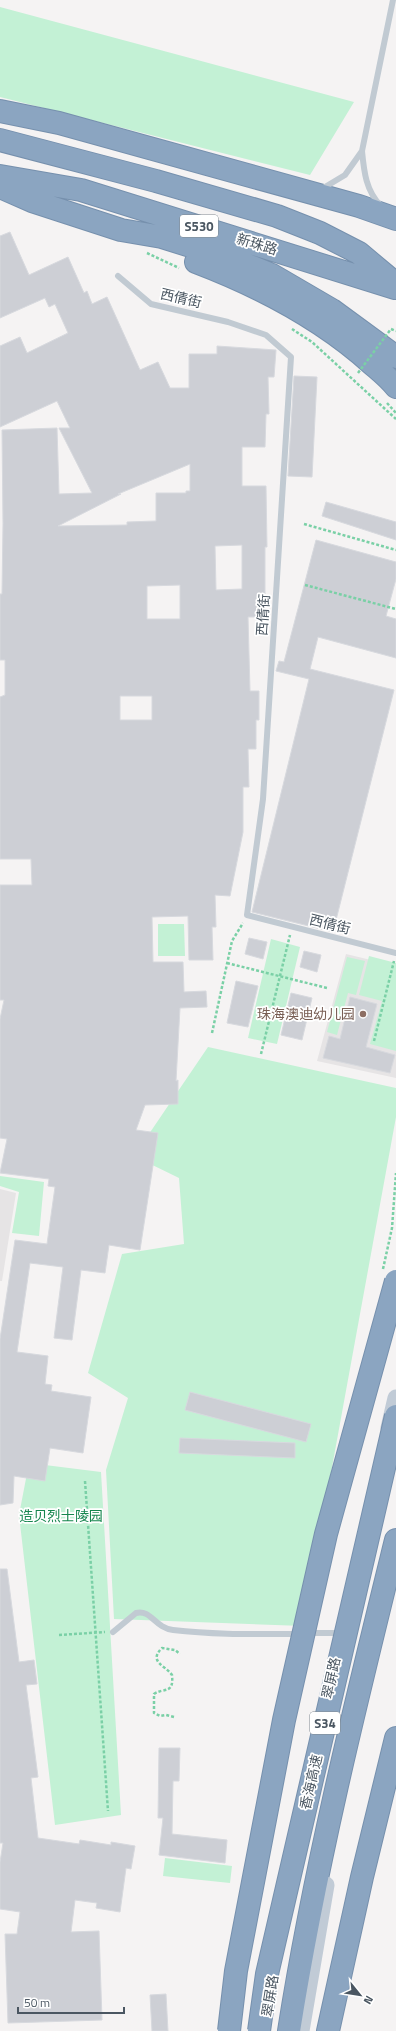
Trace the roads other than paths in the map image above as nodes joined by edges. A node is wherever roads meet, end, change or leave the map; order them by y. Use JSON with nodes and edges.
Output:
{"nodes":[{"id":1,"x":394,"y":0,"type":"edge"},
{"id":2,"x":0,"y":111,"type":"edge"},
{"id":3,"x":0,"y":140,"type":"edge"},
{"id":4,"x":362,"y":151,"type":"junction"},
{"id":5,"x":0,"y":176,"type":"edge"},
{"id":6,"x":0,"y":187,"type":"edge"},
{"id":7,"x":314,"y":193,"type":"junction"},
{"id":8,"x":394,"y":218,"type":"edge"},
{"id":9,"x":121,"y":230,"type":"junction"},
{"id":10,"x":118,"y":276,"type":"dead end"},
{"id":11,"x":396,"y":284,"type":"edge"},
{"id":12,"x":396,"y":288,"type":"edge"},
{"id":13,"x":396,"y":357,"type":"edge"},
{"id":14,"x":396,"y":386,"type":"edge"},
{"id":15,"x":396,"y":954,"type":"edge"},
{"id":16,"x":396,"y":1280,"type":"edge"},
{"id":17,"x":396,"y":1398,"type":"edge"},
{"id":18,"x":396,"y":1416,"type":"edge"},
{"id":19,"x":396,"y":1540,"type":"edge"},
{"id":20,"x":396,"y":1556,"type":"edge"},
{"id":21,"x":113,"y":1632,"type":"road end"},
{"id":22,"x":340,"y":1633,"type":"junction"},
{"id":23,"x":396,"y":1738,"type":"edge"},
{"id":24,"x":396,"y":1804,"type":"edge"},
{"id":25,"x":362,"y":1877,"type":"junction"},
{"id":26,"x":229,"y":2031,"type":"edge"},
{"id":27,"x":259,"y":2031,"type":"edge"},
{"id":28,"x":264,"y":2031,"type":"edge"},
{"id":29,"x":289,"y":2031,"type":"edge"},
{"id":30,"x":301,"y":2031,"type":"edge"},
{"id":31,"x":328,"y":2031,"type":"edge"}],
"edges":[{"from":1,"to":4,"type":"lane"},
{"from":2,"to":7,"type":"highway"},
{"from":3,"to":11,"type":"highway"},
{"from":4,"to":7,"type":"lane"},
{"from":4,"to":8,"type":"lane"},
{"from":5,"to":12,"type":"highway","name":"新珠路","number":"S530"},
{"from":6,"to":9,"type":"highway"},
{"from":7,"to":8,"type":"highway"},
{"from":9,"to":13,"type":"highway"},
{"from":9,"to":14,"type":"highway"},
{"from":10,"to":15,"type":"lane","name":"西倩街"},
{"from":16,"to":26,"type":"highway","bridge":true},
{"from":17,"to":22,"type":"main road","name":"翠屏路"},
{"from":18,"to":27,"type":"highway","name":"香海高速","number":"S34","bridge":true},
{"from":19,"to":29,"type":"highway","name":"香海高速","number":"S34"},
{"from":20,"to":30,"type":"main road"},
{"from":21,"to":22,"type":"lane"},
{"from":22,"to":28,"type":"main road","name":"翠屏路"},
{"from":23,"to":25,"type":"highway"},
{"from":24,"to":25,"type":"highway"},
{"from":25,"to":31,"type":"highway"}]}
